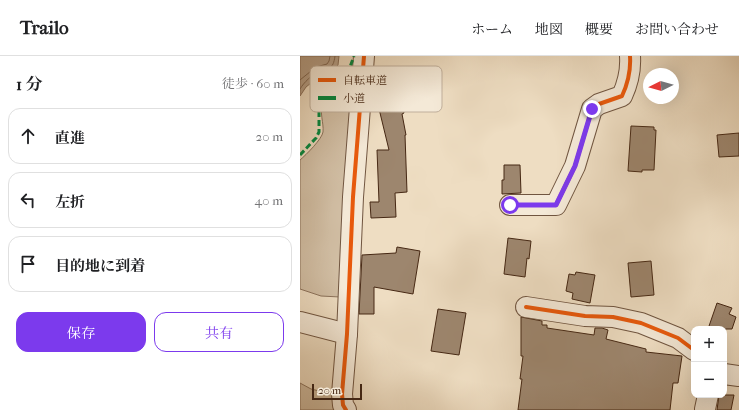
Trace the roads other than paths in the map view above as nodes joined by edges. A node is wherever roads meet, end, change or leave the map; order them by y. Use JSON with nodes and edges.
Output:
{"nodes":[{"id":1,"x":364,"y":56,"type":"edge"},
{"id":2,"x":630,"y":56,"type":"edge"},
{"id":3,"x":363,"y":66,"type":"edge"},
{"id":4,"x":360,"y":112,"type":"edge"},
{"id":5,"x":510,"y":205,"type":"dead end"},
{"id":6,"x":526,"y":307,"type":"dead end"},
{"id":7,"x":300,"y":322,"type":"edge"},
{"id":8,"x":347,"y":334,"type":"junction"},
{"id":9,"x":691,"y":348,"type":"edge"},
{"id":10,"x":727,"y":374,"type":"edge"},
{"id":11,"x":739,"y":376,"type":"edge"},
{"id":12,"x":346,"y":410,"type":"edge"}],
"edges":[{"from":1,"to":3,"type":"street"},
{"from":2,"to":5,"type":"street"},
{"from":4,"to":8,"type":"street"},
{"from":6,"to":9,"type":"street"},
{"from":7,"to":8,"type":"street"},
{"from":8,"to":12,"type":"street"},
{"from":10,"to":11,"type":"street"}]}
